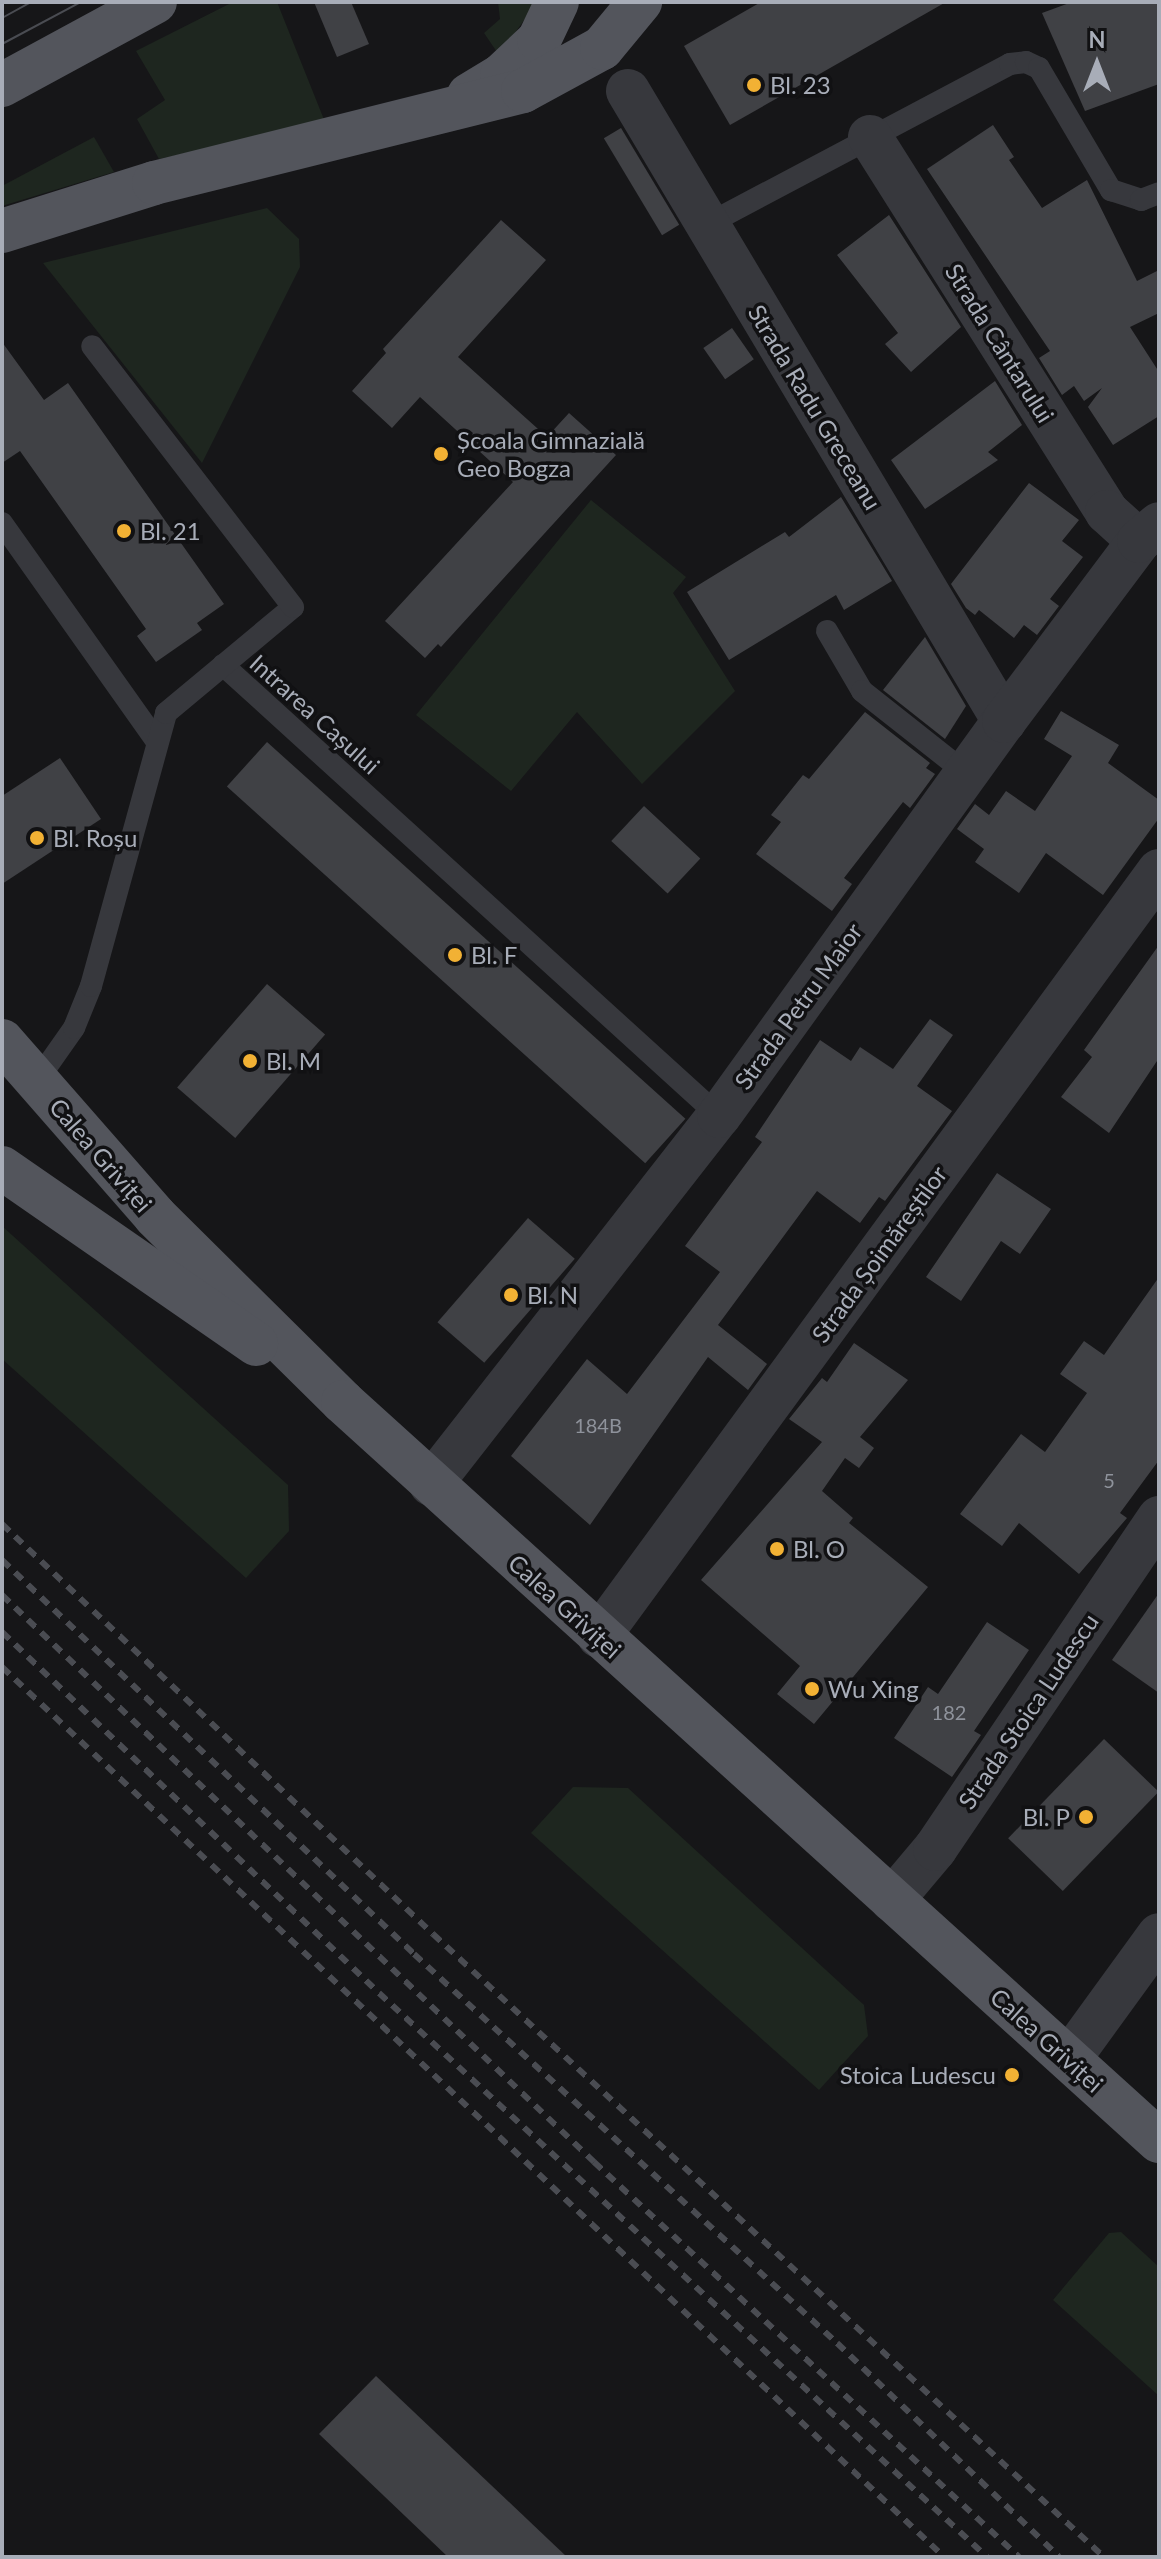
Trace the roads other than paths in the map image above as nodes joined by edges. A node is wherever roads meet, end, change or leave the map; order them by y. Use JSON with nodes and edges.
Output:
{"nodes":[{"id":1,"x":155,"y":2,"type":"edge"},
{"id":2,"x":557,"y":2,"type":"edge"},
{"id":3,"x":640,"y":2,"type":"edge"},
{"id":4,"x":2,"y":85,"type":"edge"},
{"id":5,"x":628,"y":91,"type":"dead end"},
{"id":6,"x":436,"y":115,"type":"junction"},
{"id":7,"x":870,"y":137,"type":"junction"},
{"id":8,"x":1159,"y":193,"type":"edge"},
{"id":9,"x":706,"y":225,"type":"junction"},
{"id":10,"x":2,"y":231,"type":"edge"},
{"id":11,"x":92,"y":346,"type":"dead end"},
{"id":12,"x":2,"y":523,"type":"edge"},
{"id":13,"x":1149,"y":532,"type":"edge"},
{"id":14,"x":827,"y":631,"type":"dead end"},
{"id":15,"x":223,"y":665,"type":"junction"},
{"id":16,"x":1004,"y":721,"type":"junction"},
{"id":17,"x":157,"y":742,"type":"junction"},
{"id":18,"x":967,"y":774,"type":"junction"},
{"id":19,"x":1159,"y":871,"type":"edge"},
{"id":20,"x":2,"y":1041,"type":"edge"},
{"id":21,"x":36,"y":1082,"type":"junction"},
{"id":22,"x":719,"y":1116,"type":"junction"},
{"id":23,"x":2,"y":1168,"type":"edge"},
{"id":24,"x":343,"y":1402,"type":"junction"},
{"id":25,"x":431,"y":1484,"type":"junction"},
{"id":26,"x":1159,"y":1518,"type":"edge"},
{"id":27,"x":599,"y":1636,"type":"junction"},
{"id":28,"x":892,"y":1900,"type":"junction"},
{"id":29,"x":1159,"y":1935,"type":"edge"},
{"id":30,"x":1069,"y":2059,"type":"junction"},
{"id":31,"x":1159,"y":2141,"type":"edge"}],
"edges":[{"from":1,"to":4,"type":"main road"},
{"from":2,"to":6,"type":"main road"},
{"from":3,"to":6,"type":"main road"},
{"from":5,"to":9,"type":"street","name":"Strada Radu Greceanu"},
{"from":6,"to":10,"type":"main road"},
{"from":7,"to":8,"type":"lane"},
{"from":7,"to":9,"type":"lane"},
{"from":7,"to":13,"type":"street","name":"Strada Cântarului"},
{"from":9,"to":16,"type":"street","name":"Strada Radu Greceanu"},
{"from":11,"to":15,"type":"lane"},
{"from":12,"to":17,"type":"lane"},
{"from":13,"to":16,"type":"street","name":"Strada Petru Maior"},
{"from":14,"to":18,"type":"lane"},
{"from":15,"to":17,"type":"lane","name":"Intrarea Cașului"},
{"from":15,"to":22,"type":"lane","name":"Intrarea Cașului"},
{"from":16,"to":18,"type":"street","name":"Strada Petru Maior"},
{"from":17,"to":21,"type":"lane","name":"Intrarea Cașului"},
{"from":18,"to":22,"type":"street","name":"Strada Petru Maior"},
{"from":19,"to":27,"type":"street","name":"Strada Șoimăreștilor"},
{"from":20,"to":21,"type":"main road","name":"Calea Griviței"},
{"from":21,"to":24,"type":"main road","name":"Calea Griviței"},
{"from":22,"to":25,"type":"street","name":"Strada Petru Maior"},
{"from":23,"to":24,"type":"main road"},
{"from":24,"to":25,"type":"main road","name":"Calea Griviței"},
{"from":25,"to":27,"type":"main road","name":"Calea Griviței"},
{"from":26,"to":28,"type":"street","name":"Strada Stoica Ludescu"},
{"from":27,"to":28,"type":"main road","name":"Calea Griviței"},
{"from":28,"to":30,"type":"main road","name":"Calea Griviței"},
{"from":29,"to":30,"type":"street"},
{"from":30,"to":31,"type":"main road","name":"Calea Griviței"}]}
